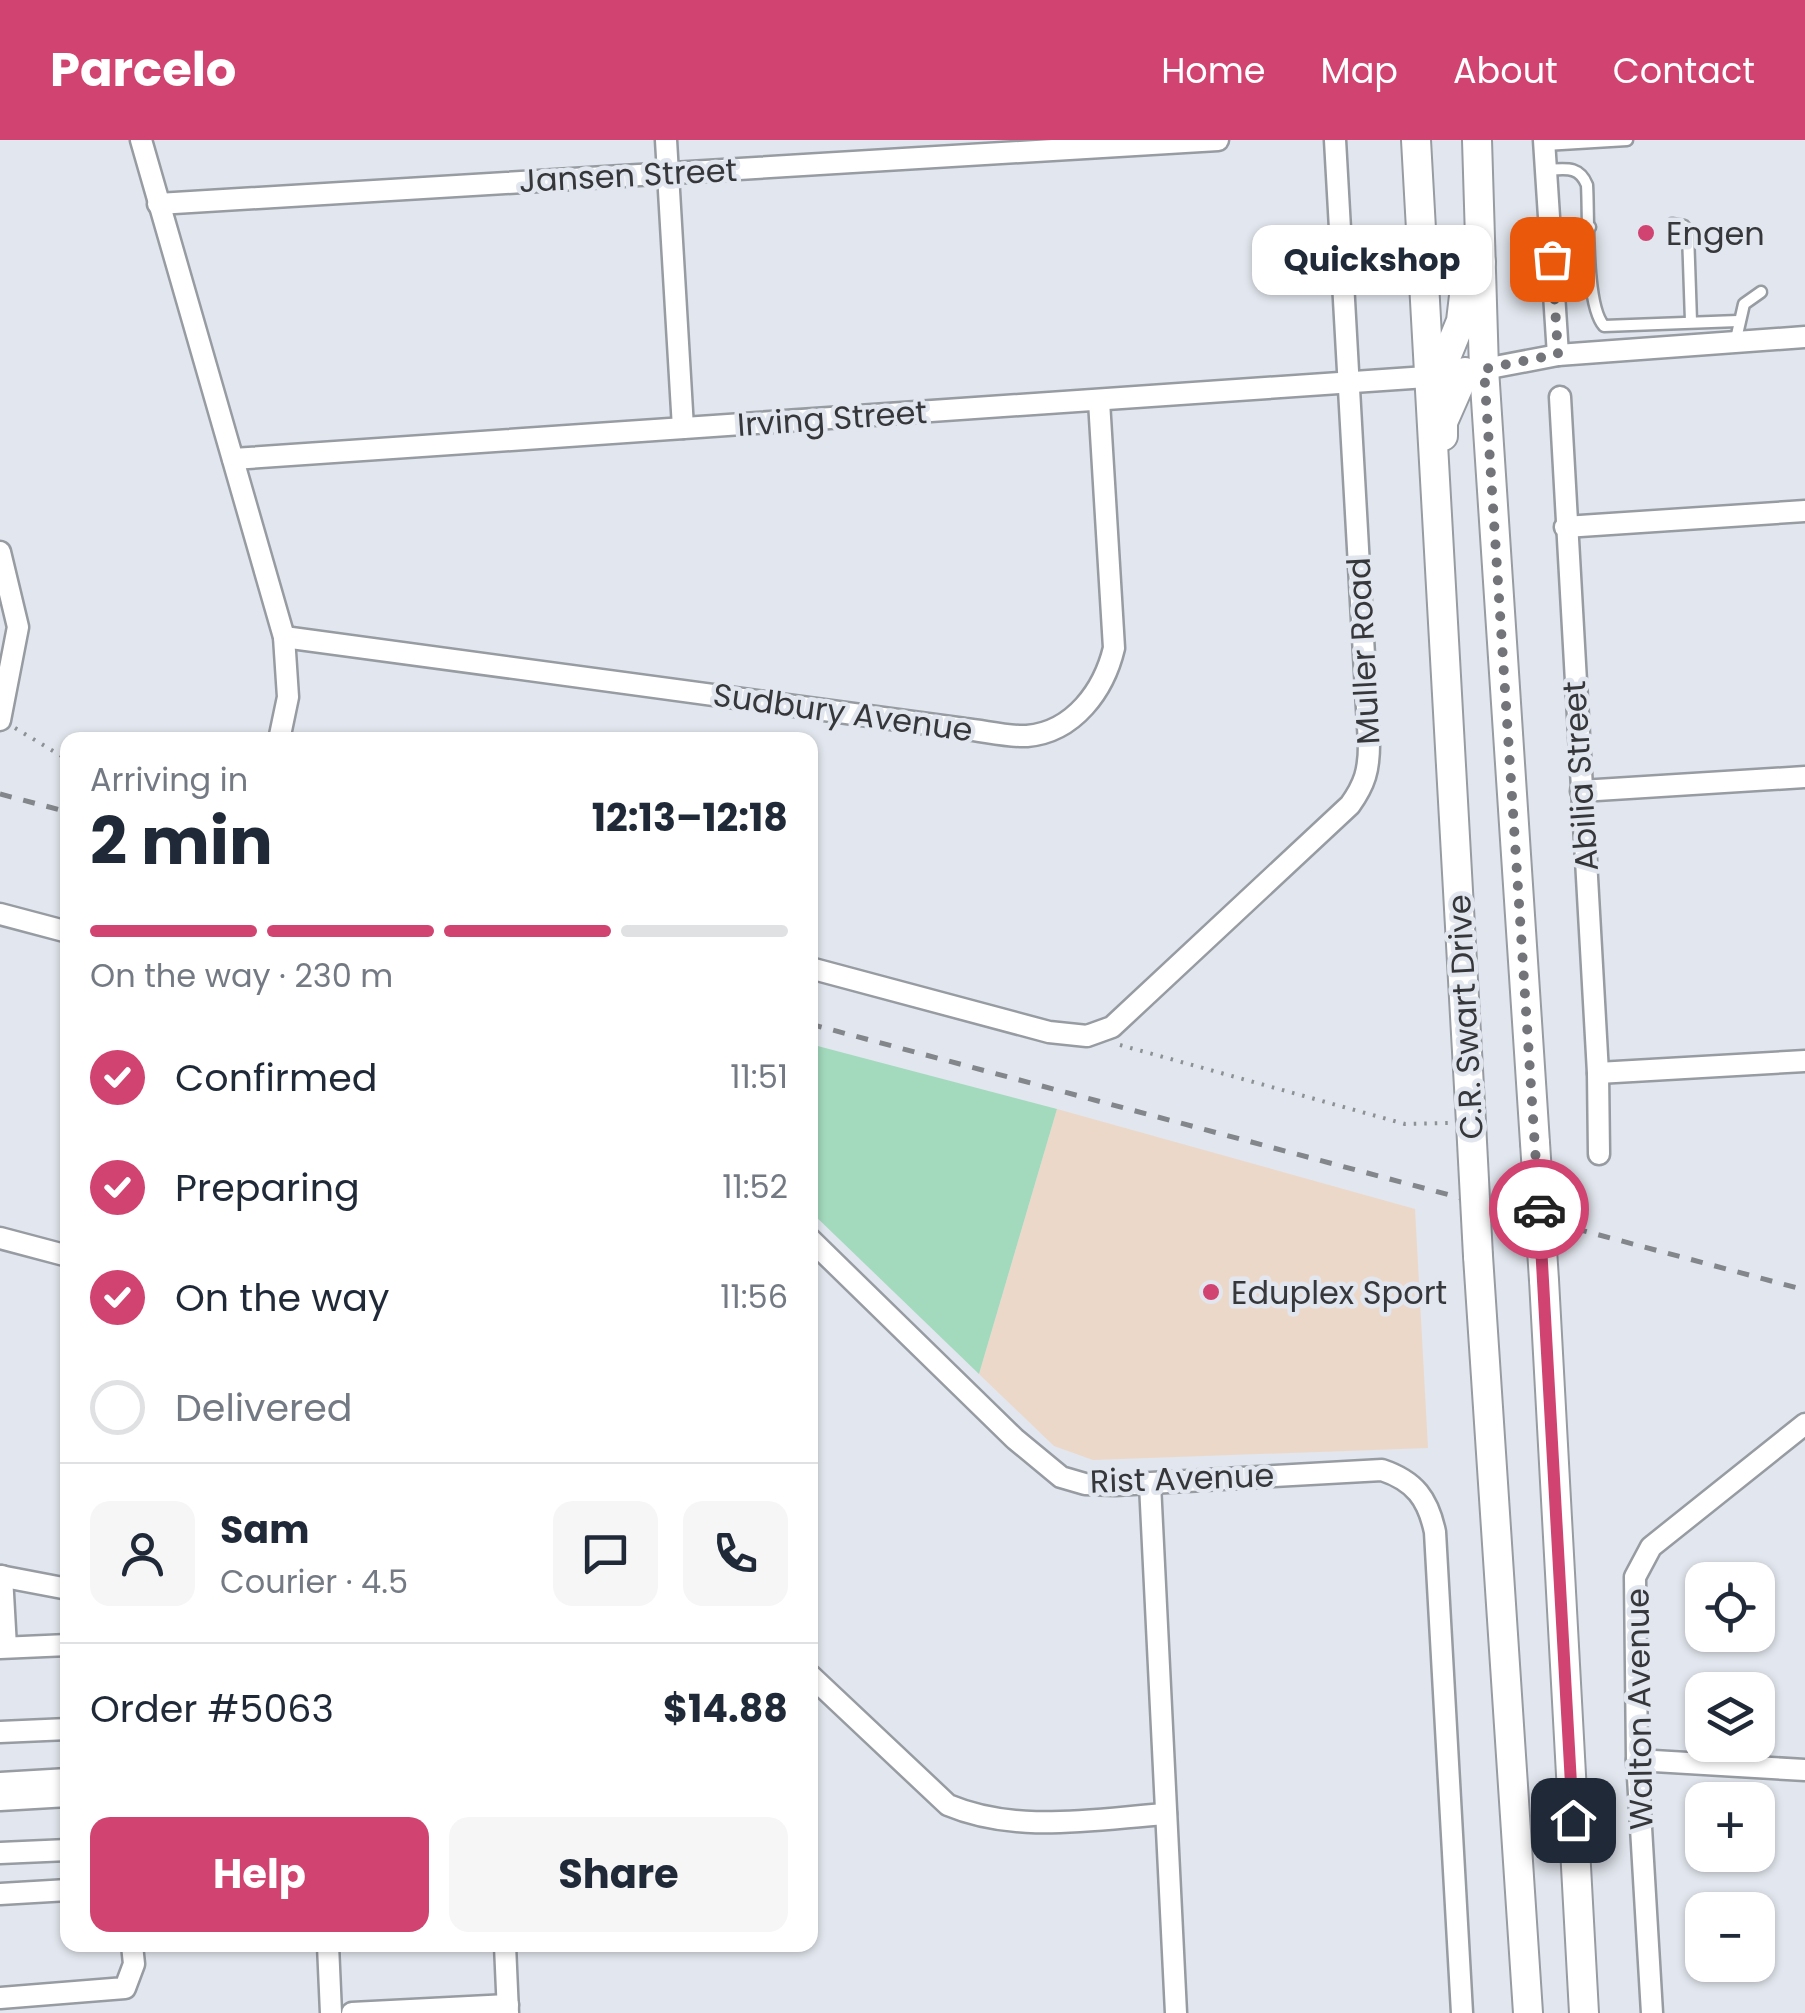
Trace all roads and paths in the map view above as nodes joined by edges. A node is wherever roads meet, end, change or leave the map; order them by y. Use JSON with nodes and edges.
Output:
{"nodes":[{"id":1,"x":140,"y":140,"type":"edge"},
{"id":2,"x":666,"y":140,"type":"edge"},
{"id":3,"x":1218,"y":140,"type":"edge"},
{"id":4,"x":1335,"y":140,"type":"edge"},
{"id":5,"x":1416,"y":140,"type":"edge"},
{"id":6,"x":1478,"y":140,"type":"edge"},
{"id":7,"x":1627,"y":140,"type":"edge"},
{"id":8,"x":1544,"y":143,"type":"edge"},
{"id":9,"x":1546,"y":170,"type":"junction"},
{"id":10,"x":668,"y":172,"type":"junction"},
{"id":11,"x":158,"y":204,"type":"junction"},
{"id":12,"x":1672,"y":224,"type":"dead end"},
{"id":13,"x":1590,"y":227,"type":"junction"},
{"id":14,"x":1550,"y":228,"type":"junction"},
{"id":15,"x":1482,"y":261,"type":"junction"},
{"id":16,"x":1760,"y":292,"type":"dead end"},
{"id":17,"x":1690,"y":322,"type":"junction"},
{"id":18,"x":1737,"y":330,"type":"junction"},
{"id":19,"x":1805,"y":337,"type":"edge"},
{"id":20,"x":1558,"y":354,"type":"junction"},
{"id":21,"x":1454,"y":374,"type":"junction"},
{"id":22,"x":1348,"y":386,"type":"junction"},
{"id":23,"x":1560,"y":398,"type":"dead end"},
{"id":24,"x":1100,"y":401,"type":"junction"},
{"id":25,"x":683,"y":428,"type":"junction"},
{"id":26,"x":233,"y":459,"type":"junction"},
{"id":27,"x":1805,"y":511,"type":"edge"},
{"id":28,"x":1564,"y":527,"type":"junction"},
{"id":29,"x":0,"y":552,"type":"edge"},
{"id":30,"x":284,"y":637,"type":"junction"},
{"id":31,"x":1,"y":721,"type":"edge"},
{"id":32,"x":281,"y":732,"type":"edge"},
{"id":33,"x":60,"y":755,"type":"edge"},
{"id":34,"x":1805,"y":778,"type":"edge"},
{"id":35,"x":1580,"y":791,"type":"junction"},
{"id":36,"x":0,"y":914,"type":"edge"},
{"id":37,"x":60,"y":930,"type":"edge"},
{"id":38,"x":818,"y":970,"type":"edge"},
{"id":39,"x":1087,"y":1036,"type":"junction"},
{"id":40,"x":1805,"y":1061,"type":"edge"},
{"id":41,"x":1598,"y":1073,"type":"junction"},
{"id":42,"x":1470,"y":1123,"type":"junction"},
{"id":43,"x":1600,"y":1154,"type":"dead end"},
{"id":44,"x":0,"y":1238,"type":"edge"},
{"id":45,"x":818,"y":1247,"type":"edge"},
{"id":46,"x":60,"y":1254,"type":"edge"},
{"id":47,"x":1805,"y":1424,"type":"edge"},
{"id":48,"x":1150,"y":1484,"type":"junction"},
{"id":49,"x":1,"y":1576,"type":"edge"},
{"id":50,"x":60,"y":1587,"type":"edge"},
{"id":51,"x":60,"y":1645,"type":"edge"},
{"id":52,"x":3,"y":1647,"type":"edge"},
{"id":53,"x":818,"y":1682,"type":"edge"},
{"id":54,"x":60,"y":1729,"type":"edge"},
{"id":55,"x":0,"y":1732,"type":"edge"},
{"id":56,"x":1637,"y":1760,"type":"junction"},
{"id":57,"x":1805,"y":1770,"type":"edge"},
{"id":58,"x":60,"y":1780,"type":"edge"},
{"id":59,"x":0,"y":1783,"type":"edge"},
{"id":60,"x":60,"y":1796,"type":"edge"},
{"id":61,"x":0,"y":1800,"type":"edge"},
{"id":62,"x":1166,"y":1814,"type":"junction"},
{"id":63,"x":60,"y":1850,"type":"edge"},
{"id":64,"x":0,"y":1853,"type":"edge"},
{"id":65,"x":60,"y":1890,"type":"edge"},
{"id":66,"x":0,"y":1894,"type":"edge"},
{"id":67,"x":133,"y":1952,"type":"edge"},
{"id":68,"x":328,"y":1952,"type":"edge"},
{"id":69,"x":505,"y":1952,"type":"edge"},
{"id":70,"x":0,"y":1998,"type":"edge"},
{"id":71,"x":508,"y":2009,"type":"edge"},
{"id":72,"x":331,"y":2013,"type":"edge"},
{"id":73,"x":352,"y":2013,"type":"edge"},
{"id":74,"x":1176,"y":2013,"type":"edge"},
{"id":75,"x":1462,"y":2013,"type":"edge"},
{"id":76,"x":1528,"y":2013,"type":"edge"},
{"id":77,"x":1584,"y":2013,"type":"edge"},
{"id":78,"x":1652,"y":2013,"type":"edge"}],
"edges":[{"from":1,"to":11,"type":"street"},
{"from":2,"to":10,"type":"street"},
{"from":3,"to":10,"type":"street","name":"Jansen Street"},
{"from":4,"to":22,"type":"street","name":"Muller Road"},
{"from":5,"to":21,"type":"main road","name":"C.R. Swart Drive"},
{"from":6,"to":15,"type":"main road","name":"C.R. Swart Drive"},
{"from":7,"to":8,"type":"lane"},
{"from":8,"to":9,"type":"street"},
{"from":9,"to":13,"type":"lane"},
{"from":9,"to":14,"type":"street"},
{"from":10,"to":11,"type":"street","name":"Jansen Street"},
{"from":10,"to":25,"type":"street"},
{"from":11,"to":26,"type":"street"},
{"from":12,"to":17,"type":"lane"},
{"from":13,"to":14,"type":"lane"},
{"from":13,"to":17,"type":"lane"},
{"from":14,"to":20,"type":"street"},
{"from":15,"to":21,"type":"main road","name":"C.R. Swart Drive"},
{"from":15,"to":21,"type":"main road"},
{"from":16,"to":18,"type":"lane"},
{"from":17,"to":18,"type":"lane"},
{"from":18,"to":19,"type":"street","name":"Irving Street"},
{"from":18,"to":20,"type":"street","name":"Irving Street"},
{"from":20,"to":21,"type":"street","name":"Irving Street"},
{"from":21,"to":22,"type":"street","name":"Irving Street"},
{"from":21,"to":42,"type":"main road","name":"C.R. Swart Drive"},
{"from":21,"to":77,"type":"main road","name":"C.R. Swart Drive","bridge":true},
{"from":22,"to":24,"type":"street","name":"Irving Street"},
{"from":22,"to":39,"type":"street","name":"Muller Road"},
{"from":23,"to":28,"type":"street","name":"Abilia Street"},
{"from":24,"to":25,"type":"street","name":"Irving Street"},
{"from":24,"to":30,"type":"street","name":"Sudbury Avenue"},
{"from":25,"to":26,"type":"street","name":"Irving Street"},
{"from":26,"to":30,"type":"street"},
{"from":27,"to":28,"type":"street"},
{"from":28,"to":35,"type":"street","name":"Abilia Street"},
{"from":29,"to":31,"type":"street"},
{"from":30,"to":32,"type":"street"},
{"from":31,"to":33,"type":"path"},
{"from":34,"to":35,"type":"street"},
{"from":35,"to":41,"type":"street","name":"Abilia Street"},
{"from":36,"to":37,"type":"street"},
{"from":38,"to":39,"type":"street"},
{"from":39,"to":42,"type":"path"},
{"from":40,"to":41,"type":"street"},
{"from":41,"to":43,"type":"street","name":"Abilia Street"},
{"from":42,"to":76,"type":"main road","name":"C.R. Swart Drive","bridge":true},
{"from":44,"to":46,"type":"street"},
{"from":45,"to":48,"type":"street","name":"Rist Avenue"},
{"from":47,"to":56,"type":"street","name":"Walton Avenue"},
{"from":48,"to":62,"type":"street"},
{"from":48,"to":75,"type":"street","name":"Rist Avenue"},
{"from":49,"to":50,"type":"street"},
{"from":49,"to":52,"type":"street"},
{"from":51,"to":52,"type":"street"},
{"from":53,"to":62,"type":"street"},
{"from":54,"to":55,"type":"street"},
{"from":56,"to":57,"type":"street"},
{"from":56,"to":78,"type":"street","name":"Walton Avenue"},
{"from":58,"to":59,"type":"street"},
{"from":60,"to":61,"type":"street"},
{"from":62,"to":74,"type":"street"},
{"from":63,"to":64,"type":"street"},
{"from":65,"to":66,"type":"street"},
{"from":67,"to":70,"type":"street"},
{"from":68,"to":72,"type":"street"},
{"from":69,"to":71,"type":"street"},
{"from":71,"to":73,"type":"street"}]}
